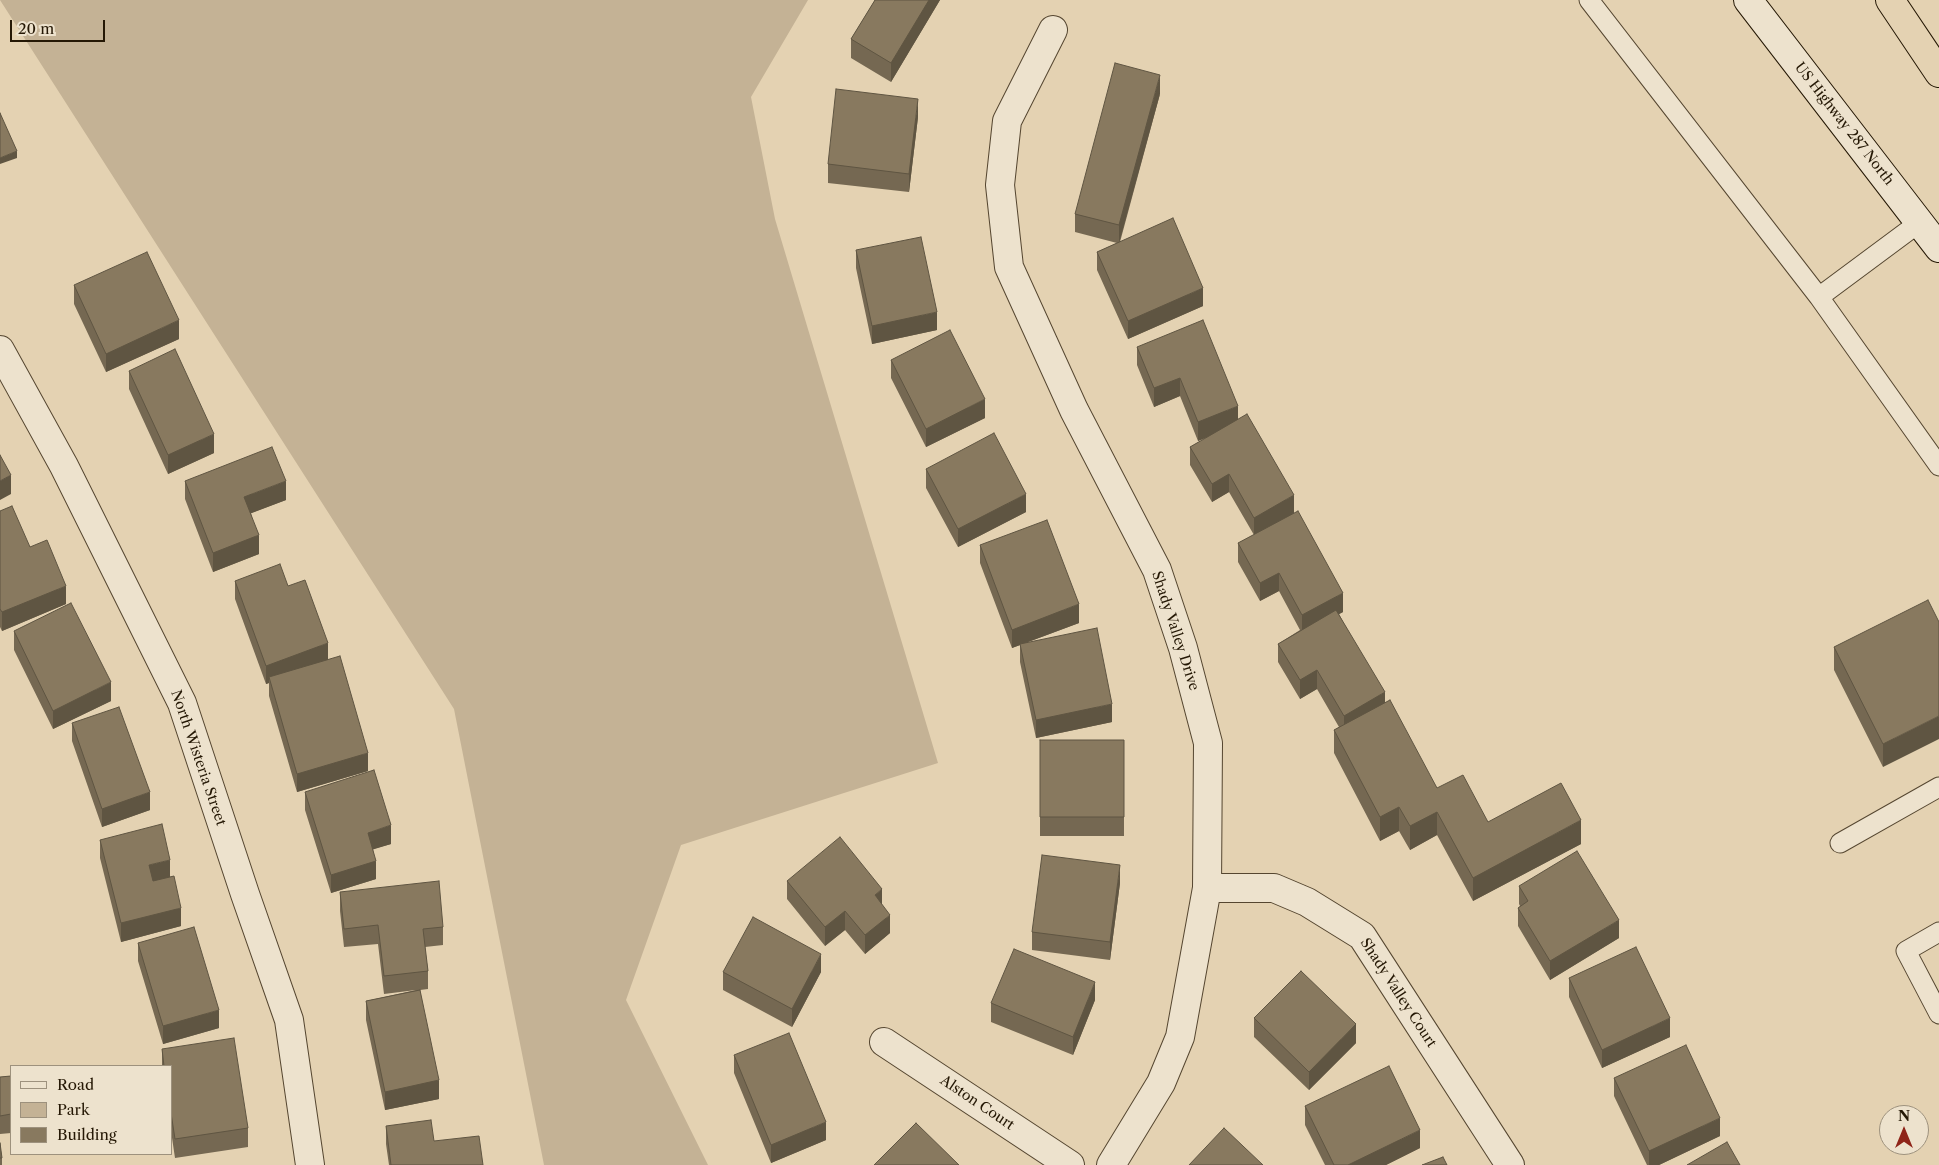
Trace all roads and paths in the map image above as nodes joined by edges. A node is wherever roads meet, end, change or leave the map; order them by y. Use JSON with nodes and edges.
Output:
{"nodes":[{"id":1,"x":1589,"y":0,"type":"edge"},
{"id":2,"x":1748,"y":0,"type":"edge"},
{"id":3,"x":1890,"y":0,"type":"edge"},
{"id":4,"x":1053,"y":30,"type":"dead end"},
{"id":5,"x":1939,"y":73,"type":"edge"},
{"id":6,"x":1920,"y":222,"type":"junction"},
{"id":7,"x":1939,"y":248,"type":"edge"},
{"id":8,"x":1820,"y":297,"type":"junction"},
{"id":9,"x":0,"y":350,"type":"edge"},
{"id":10,"x":1939,"y":466,"type":"edge"},
{"id":11,"x":1939,"y":787,"type":"edge"},
{"id":12,"x":1840,"y":843,"type":"dead end"},
{"id":13,"x":1208,"y":888,"type":"junction"},
{"id":14,"x":1939,"y":932,"type":"edge"},
{"id":15,"x":1939,"y":1014,"type":"edge"},
{"id":16,"x":884,"y":1042,"type":"dead end"},
{"id":17,"x":310,"y":1165,"type":"edge"},
{"id":18,"x":1070,"y":1165,"type":"edge"},
{"id":19,"x":1111,"y":1165,"type":"edge"},
{"id":20,"x":1510,"y":1165,"type":"edge"}],
"edges":[{"from":1,"to":8,"type":"lane"},
{"from":2,"to":6,"type":"street","name":"US Highway 287 North"},
{"from":3,"to":5,"type":"highway"},
{"from":4,"to":13,"type":"street","name":"Shady Valley Drive"},
{"from":6,"to":7,"type":"street","name":"US Highway 287 North"},
{"from":6,"to":8,"type":"lane"},
{"from":8,"to":10,"type":"lane"},
{"from":9,"to":17,"type":"street","name":"North Wisteria Street"},
{"from":11,"to":12,"type":"lane"},
{"from":13,"to":19,"type":"street","name":"Shady Valley Drive"},
{"from":13,"to":20,"type":"street","name":"Shady Valley Court"},
{"from":14,"to":15,"type":"lane"},
{"from":16,"to":18,"type":"street","name":"Alston Court"}]}
